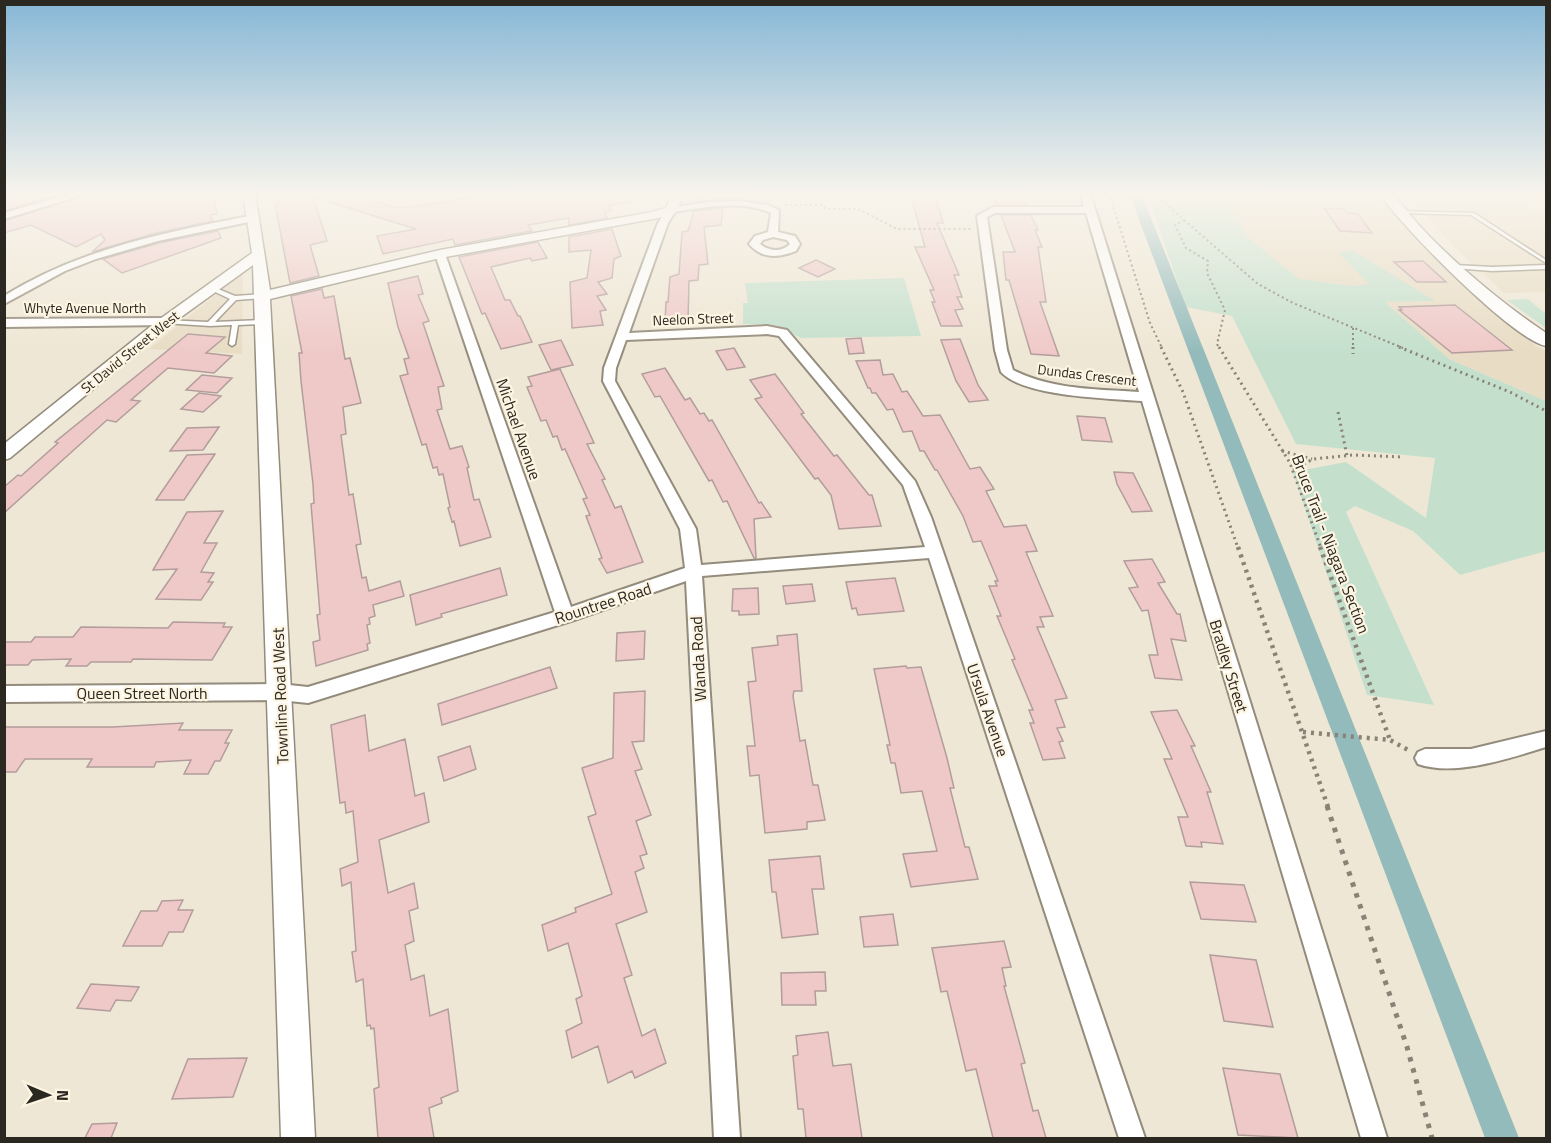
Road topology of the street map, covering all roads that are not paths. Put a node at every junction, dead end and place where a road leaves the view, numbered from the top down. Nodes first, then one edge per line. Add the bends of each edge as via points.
1 (124, 246) edge
2 (258, 246) edge
3 (482, 246) edge
4 (654, 246) edge
5 (986, 246) edge
6 (1101, 246) edge
7 (1435, 246) edge
8 (1522, 246) edge
9 (259, 254) junction
10 (440, 254) junction
11 (1546, 262) edge
12 (1455, 267) junction
13 (1546, 267) edge
14 (211, 288) junction
15 (263, 296) junction
16 (234, 298) junction
17 (4, 301) edge
18 (165, 322) junction
19 (264, 322) junction
20 (4, 323) edge
21 (235, 323) junction
22 (210, 324) junction
23 (767, 330) joint
24 (621, 337) junction
25 (1546, 341) edge
26 (232, 344) dead end
27 (1146, 397) junction
28 (6, 451) edge
29 (934, 552) junction
30 (695, 571) junction
31 (565, 616) junction
32 (280, 692) junction
33 (4, 694) edge
34 (1546, 739) edge
35 (1425, 758) dead end
36 (297, 1138) edge
37 (727, 1138) edge
38 (1132, 1138) edge
39 (1374, 1138) edge

1 - 17 street via 43,279
2 - 9 street, Townline Road West
3 - 10 street
4 - 24 street, Wanda Road
5 - 27 street, Dundas Crescent via 1006,372 1040,386
6 - 27 street, Bradley Street
7 - 12 main road
8 - 11 lane
9 - 14 street, St David Street West
9 - 15 street, Townline Road West
10 - 15 street
10 - 31 street, Michael Avenue
12 - 13 lane
12 - 25 main road
14 - 16 lane
14 - 18 street, St David Street West
15 - 16 lane
15 - 19 street, Townline Road West
16 - 22 lane
18 - 20 street, Whyte Avenue North
18 - 22 lane
18 - 28 street, St David Street West
19 - 21 lane
19 - 32 street, Townline Road West
21 - 22 lane
21 - 26 lane
23 - 24 street, Neelon Street
23 - 29 street, Ursula Avenue via 783,333 910,484
24 - 30 street, Wanda Road via 609,381 688,529
27 - 39 street, Bradley Street
29 - 30 street, Rountree Road
29 - 38 street, Ursula Avenue
30 - 31 street, Rountree Road
30 - 37 street, Wanda Road via 693,589
31 - 32 street, Rountree Road via 308,695
32 - 33 street, Queen Street North
32 - 36 street, Townline Road West
34 - 35 street via 1468,759

